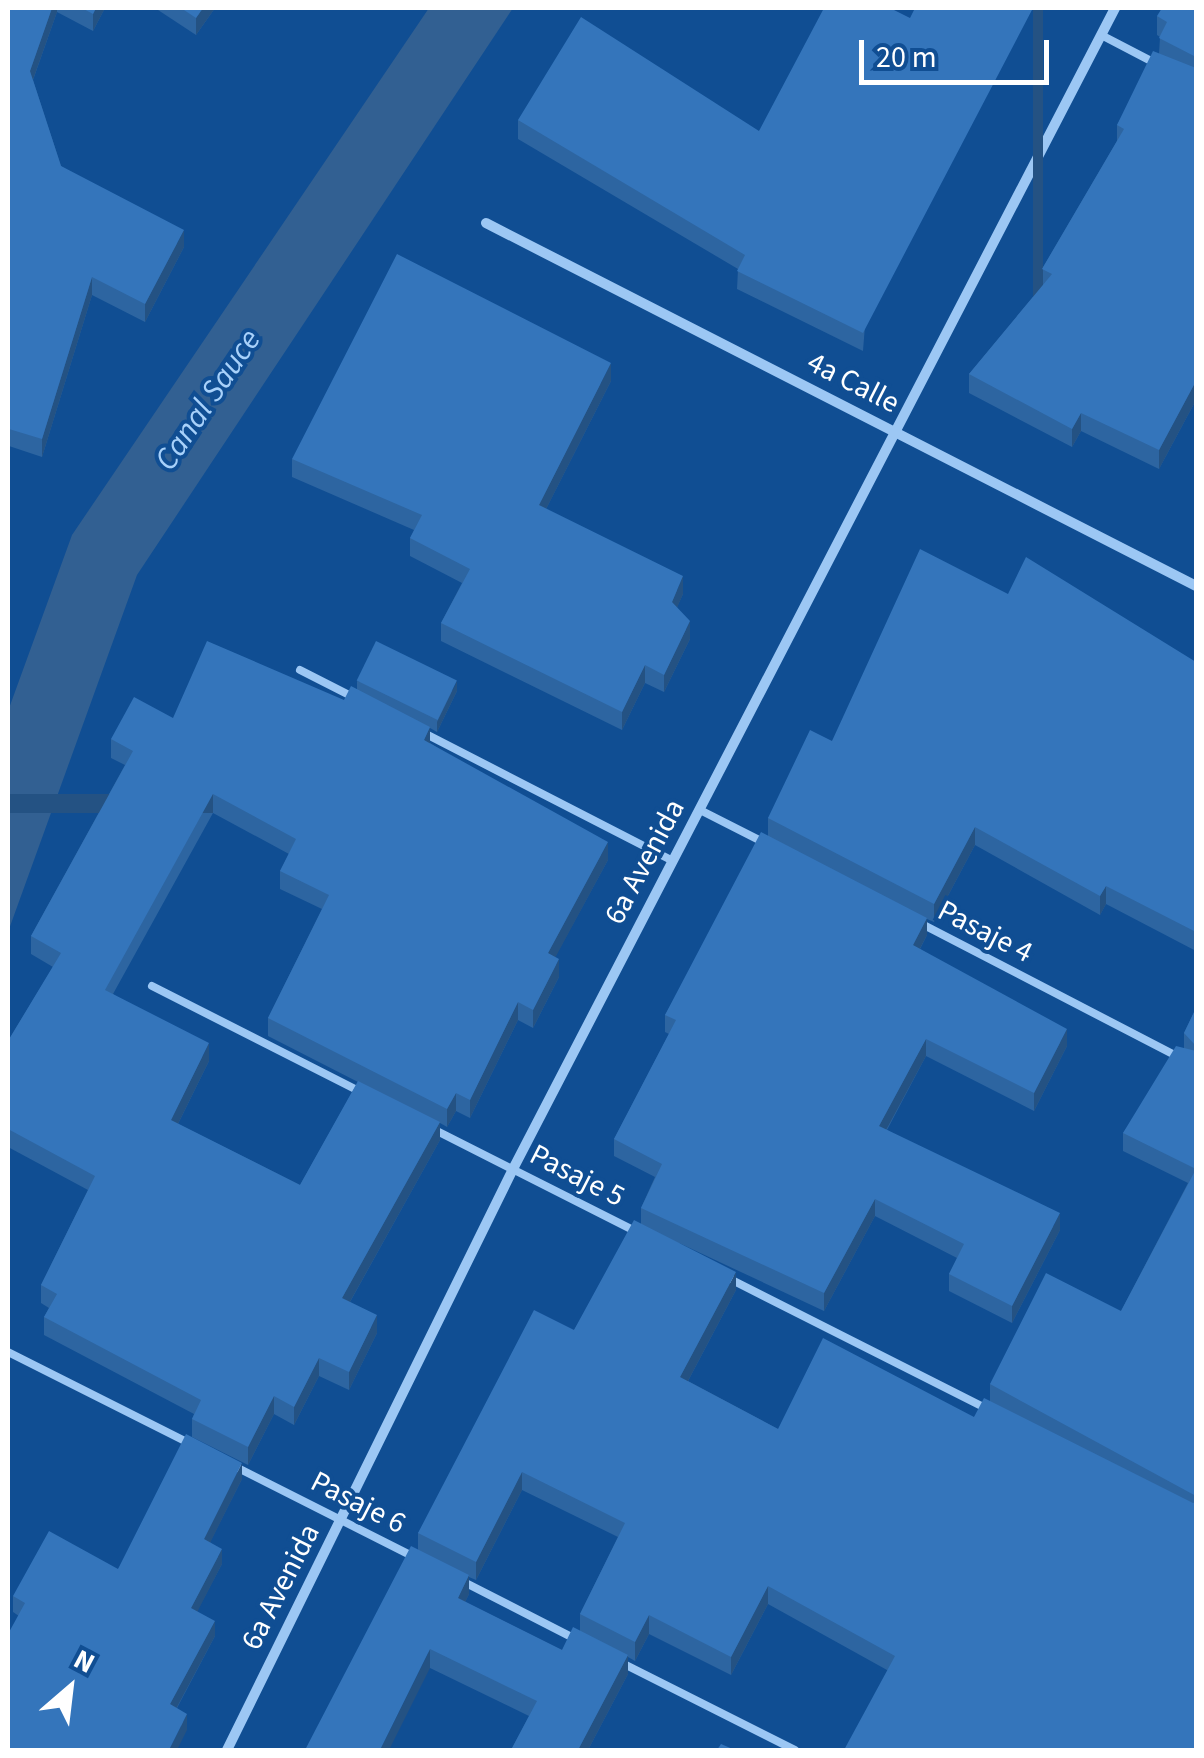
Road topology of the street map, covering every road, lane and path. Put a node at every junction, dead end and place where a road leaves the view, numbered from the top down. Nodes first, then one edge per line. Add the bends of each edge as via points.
1 (1115, 8) edge
2 (1106, 37) junction
3 (1166, 69) edge
4 (486, 223) dead end
5 (891, 430) junction
6 (1196, 586) edge
7 (300, 670) dead end
8 (371, 706) edge
9 (407, 724) edge
10 (700, 810) junction
11 (771, 847) edge
12 (673, 861) junction
13 (895, 911) edge
14 (152, 986) dead end
15 (1196, 1066) edge
16 (375, 1099) edge
17 (427, 1126) edge
18 (513, 1169) junction
19 (653, 1240) edge
20 (706, 1267) edge
21 (8, 1352) edge
22 (1004, 1418) edge
23 (201, 1450) edge
24 (219, 1458) edge
25 (342, 1520) junction
26 (429, 1565) edge
27 (446, 1574) edge
28 (586, 1644) edge
29 (603, 1653) edge
30 (228, 1750) edge
31 (795, 1750) edge

1 - 2 street, 6a Avenida
2 - 3 lane
2 - 5 street, 6a Avenida
4 - 5 street, 4a Calle
5 - 6 street, 4a Calle
5 - 10 street, 6a Avenida
7 - 8 lane
9 - 12 lane
10 - 11 lane
10 - 12 street, 6a Avenida
12 - 18 street, 6a Avenida
13 - 15 lane, Pasaje 4
14 - 16 lane
17 - 18 lane, Pasaje 5
18 - 19 lane, Pasaje 5
18 - 25 street, 6a Avenida
20 - 22 lane
21 - 23 lane
24 - 25 lane, Pasaje 6
25 - 26 lane, Pasaje 6
25 - 30 street, 6a Avenida
27 - 28 lane
29 - 31 lane

